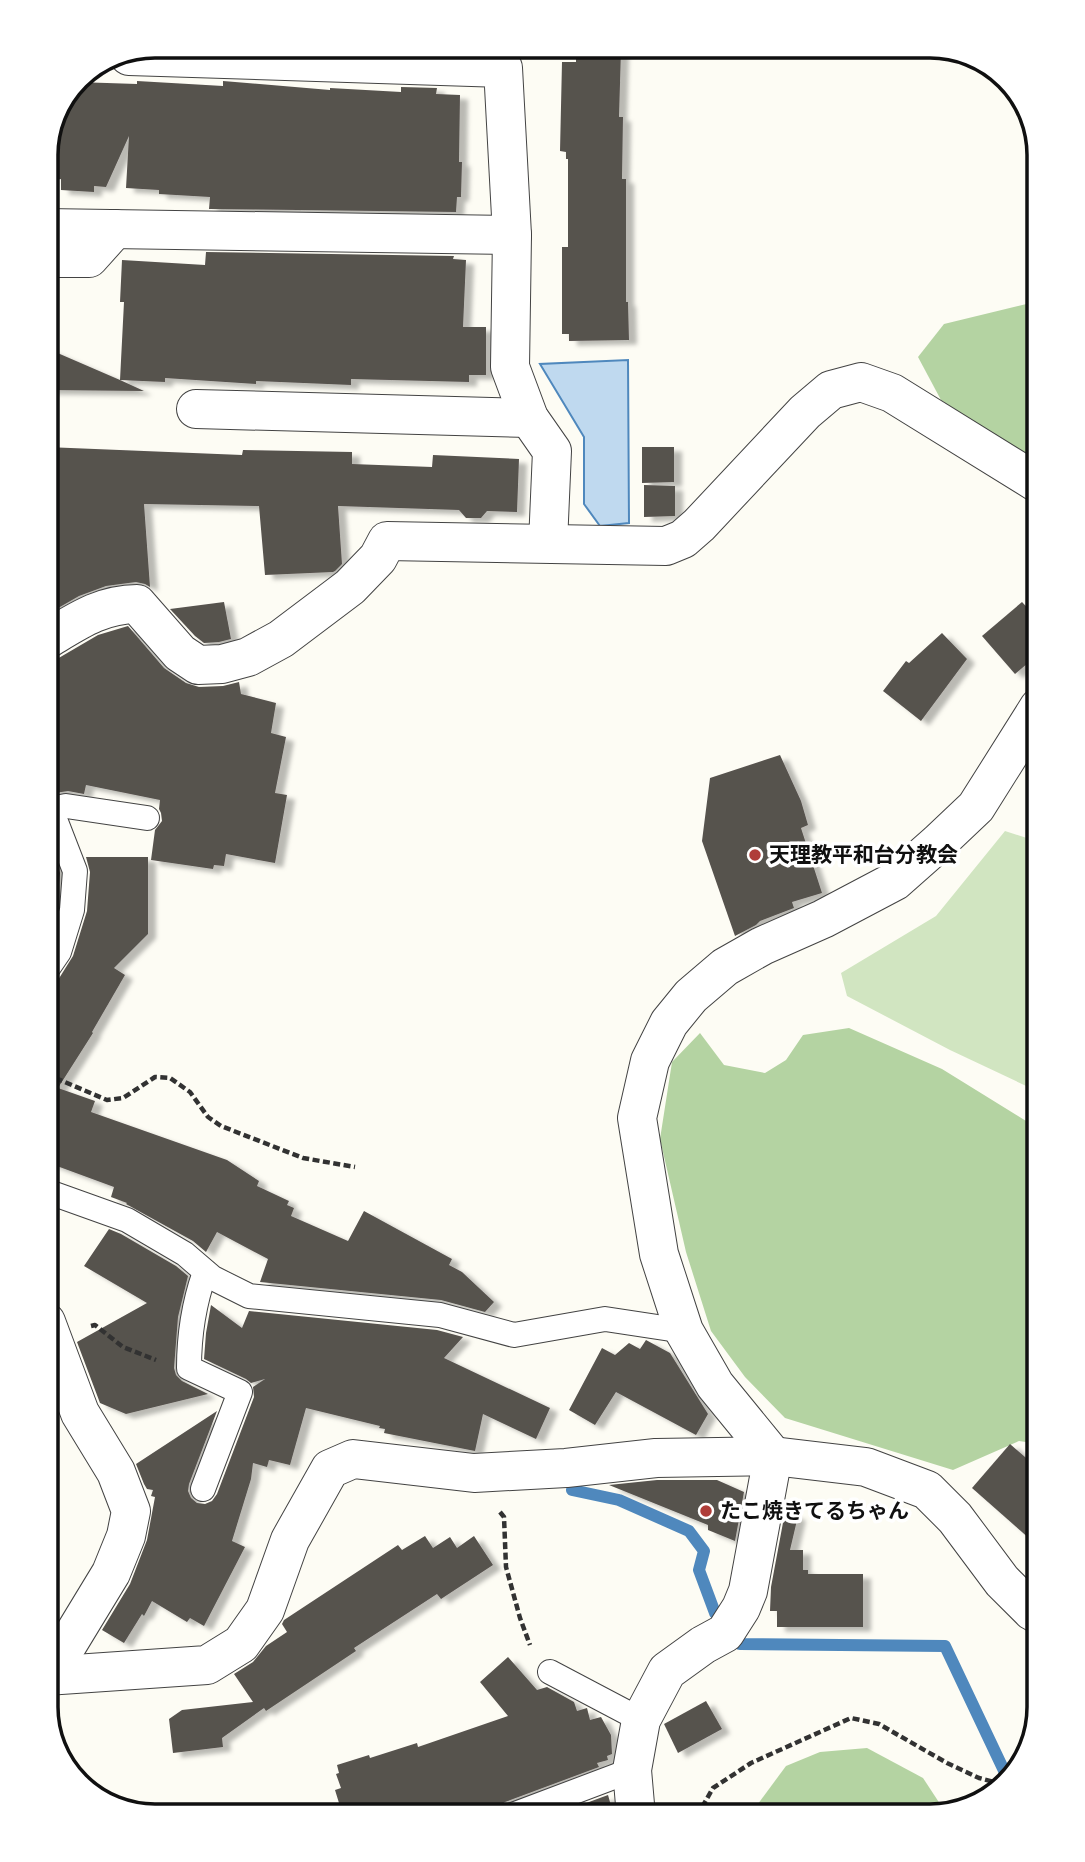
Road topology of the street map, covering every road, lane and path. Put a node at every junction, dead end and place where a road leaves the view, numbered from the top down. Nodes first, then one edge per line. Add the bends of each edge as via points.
1 (191, 58) edge
2 (58, 228) edge
3 (115, 229) junction
4 (512, 235) junction
5 (58, 258) edge
6 (195, 409) dead end
7 (529, 418) junction
8 (1027, 476) edge
9 (548, 543) junction
10 (58, 633) edge
11 (1025, 758) edge
12 (58, 806) edge
13 (147, 818) dead end
14 (58, 831) edge
15 (58, 953) edge
16 (58, 1079) edge
17 (355, 1167) dead end
18 (58, 1195) edge
19 (205, 1272) junction
20 (88, 1328) dead end
21 (684, 1331) junction
22 (58, 1354) edge
23 (189, 1368) junction
24 (773, 1456) junction
25 (474, 1473) junction
26 (203, 1489) dead end
27 (1027, 1606) edge
28 (58, 1657) edge
29 (550, 1672) joint
30 (58, 1674) edge
31 (640, 1720) junction
32 (632, 1770) junction
33 (992, 1781) edge
34 (542, 1804) edge
35 (635, 1804) edge
36 (704, 1804) edge

1 - 4 street via 503,68
2 - 3 street
3 - 4 street
3 - 5 street via 89,258
4 - 7 street via 510,367
6 - 7 street
7 - 9 street via 551,451
8 - 9 street via 892,393 861,382 831,390 805,412 683,539 666,546
9 - 10 street via 387,541 378,558 350,587 281,639 248,657 222,664 198,665 180,653 136,604 93,612
11 - 21 street via 895,881 725,967 691,996 669,1023 650,1061 637,1118 659,1254
12 - 13 lane
14 - 15 lane via 75,871 72,909
16 - 17 path via 107,1100 123,1098 155,1077 170,1078 190,1092 208,1117 221,1126 303,1158
18 - 19 lane via 127,1220 185,1254
19 - 21 lane via 249,1296 440,1315 514,1335 605,1319
19 - 23 lane via 196,1297
20 - 23 path via 95,1325 123,1347 182,1370
21 - 24 street via 715,1385
22 - 28 street via 80,1413 116,1472 131,1511 111,1573
23 - 26 lane via 240,1392
24 - 25 street via 656,1458
24 - 27 street via 866,1467 927,1490
24 - 31 street via 741,1608 725,1633 667,1671
25 - 29 path via 504,1517 506,1567 520,1618 534,1656
25 - 30 street via 353,1459 330,1469 290,1540 265,1611 242,1644 207,1665
29 - 31 lane
31 - 32 street
32 - 34 lane
32 - 35 street
33 - 36 path via 947,1763 879,1724 851,1718 751,1763 713,1788

